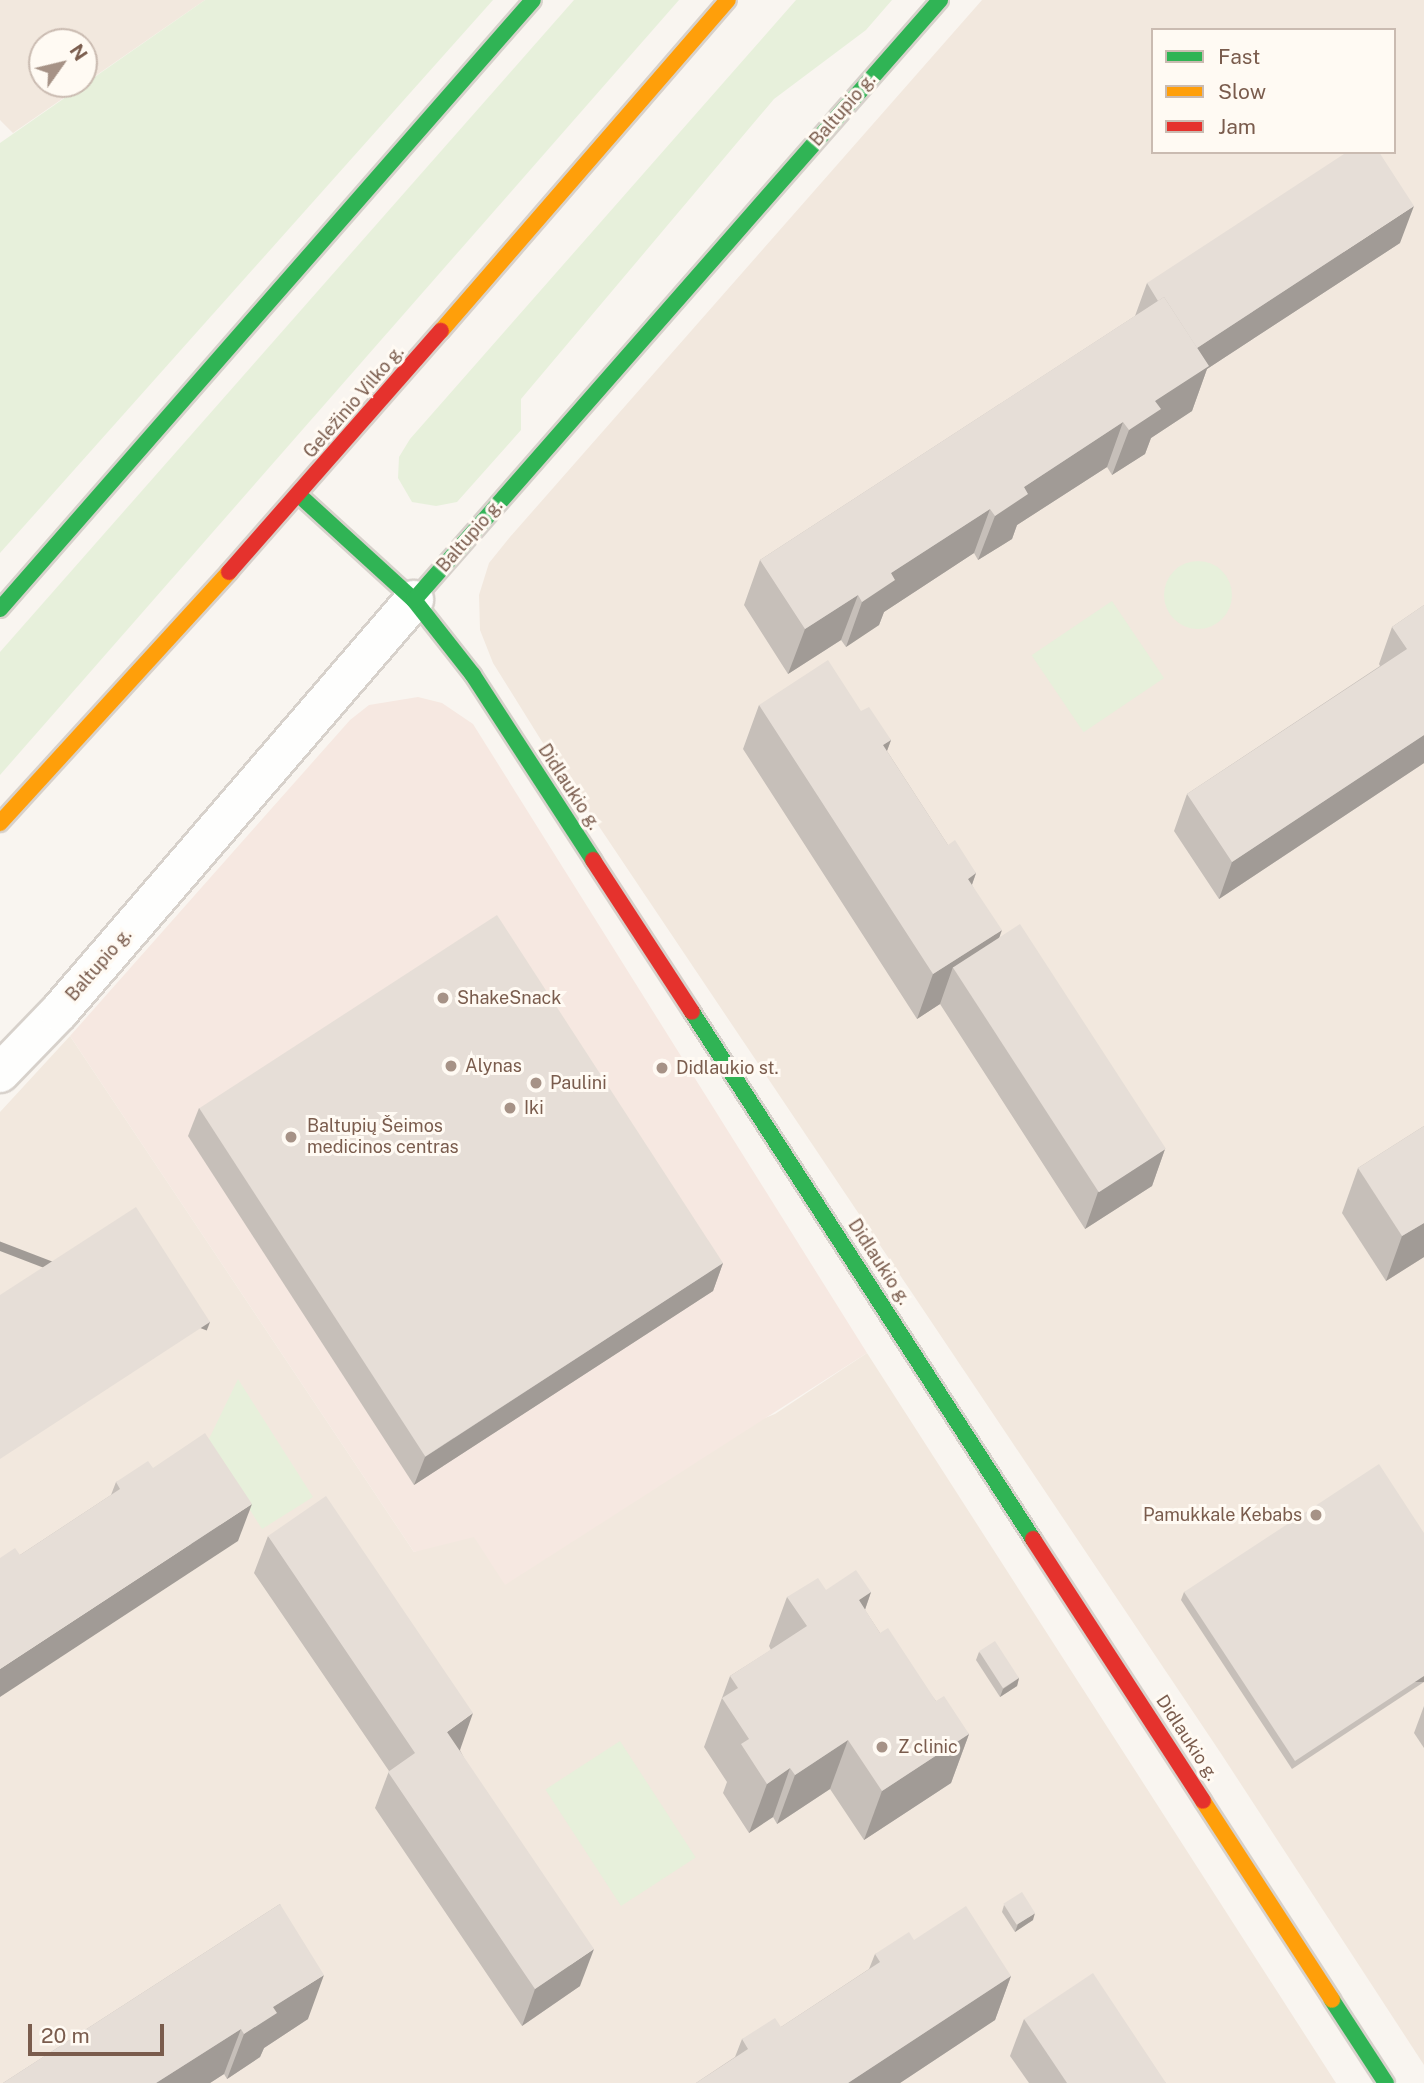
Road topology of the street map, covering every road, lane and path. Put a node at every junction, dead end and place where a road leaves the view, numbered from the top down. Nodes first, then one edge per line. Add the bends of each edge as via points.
1 (533, 0) edge
2 (728, 0) edge
3 (940, 0) edge
4 (299, 495) junction
5 (414, 600) junction
6 (0, 609) edge
7 (0, 822) edge
8 (0, 1073) edge
9 (1386, 2083) edge

1 - 6 main road
2 - 4 main road, Geležinio Vilko g.
3 - 5 main road, Baltupio g.
4 - 5 main road, Didlaukio g.
4 - 7 main road, Geležinio Vilko g.
5 - 8 street, Baltupio g. via 77,991
5 - 9 main road, Didlaukio g. via 481,687

